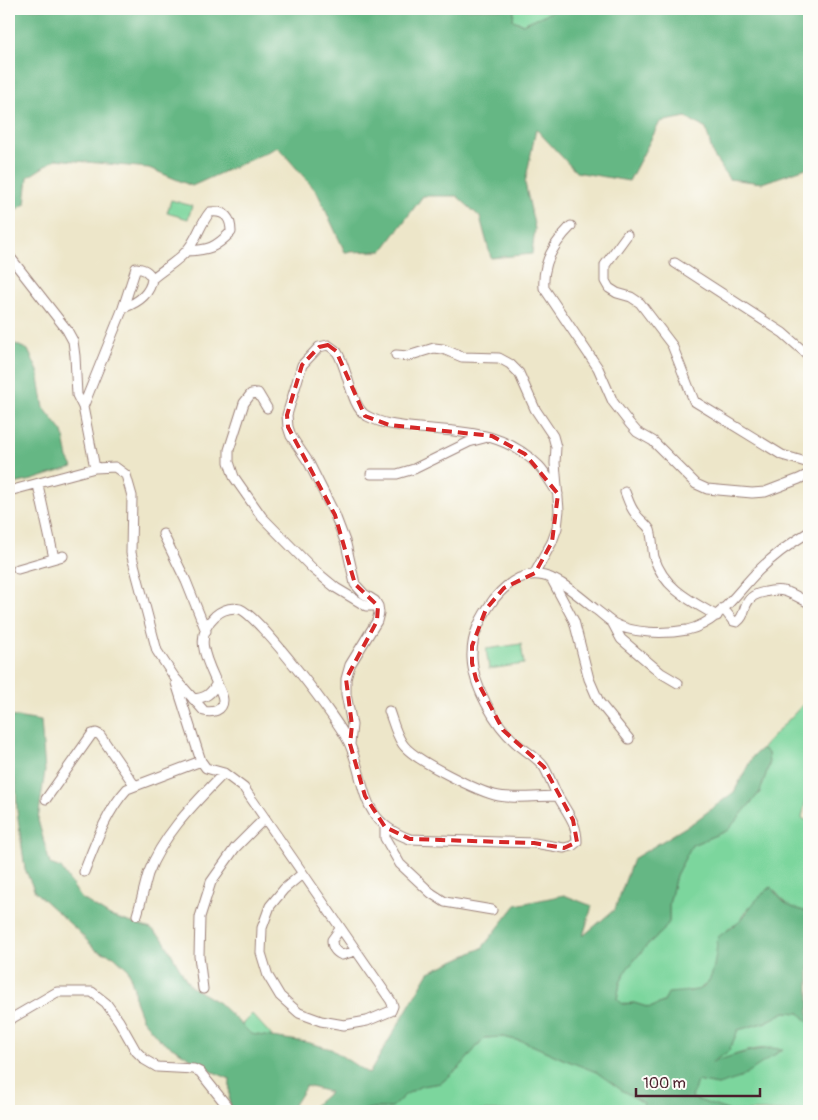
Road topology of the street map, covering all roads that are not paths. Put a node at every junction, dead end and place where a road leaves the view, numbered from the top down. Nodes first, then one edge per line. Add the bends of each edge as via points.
1 (571, 226) dead end
2 (627, 235) dead end
3 (187, 251) junction
4 (10, 257) dead end
5 (675, 263) dead end
6 (152, 279) junction
7 (123, 308) junction
8 (396, 355) dead end
9 (809, 356) edge
10 (83, 407) junction
11 (267, 408) dead end
12 (492, 436) junction
13 (809, 463) edge
14 (95, 468) junction
15 (371, 474) dead end
16 (809, 474) edge
17 (38, 484) junction
18 (9, 492) edge
19 (625, 492) dead end
20 (558, 494) junction
21 (809, 532) edge
22 (163, 534) dead end
23 (18, 569) dead end
24 (535, 573) junction
25 (551, 578) junction
26 (809, 603) edge
27 (378, 606) junction
28 (720, 612) junction
29 (612, 622) junction
30 (206, 631) junction
31 (175, 678) junction
32 (216, 683) junction
33 (678, 683) dead end
34 (193, 699) junction
35 (389, 711) dead end
36 (629, 739) dead end
37 (350, 744) junction
38 (201, 761) junction
39 (224, 773) junction
40 (135, 786) junction
41 (557, 796) junction
42 (46, 799) dead end
43 (265, 818) junction
44 (385, 827) junction
45 (84, 872) dead end
46 (302, 874) junction
47 (492, 910) dead end
48 (137, 915) dead end
49 (340, 929) junction
50 (355, 951) junction
51 (203, 989) dead end
52 (9, 1020) edge
53 (231, 1111) edge

1 - 16 street via 550,254 543,277 544,288 598,368 613,402 633,428 653,441 696,484 707,489 752,494
2 - 13 street via 605,265 605,281 609,288 640,303 672,345 694,401 782,455
3 - 3 street via 207,250 221,241 231,232 231,223 226,216 217,211 210,212
3 - 6 street
4 - 10 street via 73,341 77,396
5 - 9 street via 784,333
6 - 7 street via 152,286 144,296
6 - 7 street via 151,274 136,268
7 - 10 street
8 - 20 street via 408,356 434,348 462,357 499,358 510,364 519,373 535,409 553,436
10 - 14 street
11 - 27 street via 258,393 250,394 244,403 229,450 234,477 262,517 312,569 366,606
12 - 15 street via 469,442 414,469 396,474
12 - 20 street via 525,454 540,467
12 - 27 street via 389,425 365,416 358,407 336,351 328,345 319,347 302,365 287,415 291,436 310,463 335,515 355,584
14 - 17 street
14 - 31 street via 115,467 126,475 130,484 131,553 157,651
17 - 18 street
17 - 23 street via 59,557
19 - 28 street via 635,514 647,525 654,556 669,584 681,596
20 - 24 street via 557,528
21 - 28 street via 759,570
22 - 30 street
24 - 25 street
24 - 41 street via 504,588 486,609 476,628 472,663 492,714 503,730 544,767
25 - 29 street via 565,584
25 - 36 street via 574,620 589,679 599,702
26 - 28 street via 776,589 754,594 737,622
27 - 37 street via 377,621 350,665 346,679 352,725
28 - 29 street via 702,625 670,632 626,628
29 - 33 street via 621,639 661,674
30 - 32 street via 205,659
30 - 37 street via 212,619 228,609 240,610 251,617 294,665
31 - 34 street
31 - 38 street
32 - 34 street via 212,692 203,698
32 - 34 street via 223,699 222,706 216,711 204,710
35 - 41 street via 402,744 424,762 500,796
37 - 44 street via 365,796
38 - 39 street via 206,768
38 - 40 street
39 - 43 street via 244,788
39 - 48 street via 188,810 168,838 149,874
40 - 42 street via 96,733 92,734
40 - 45 street via 121,796 99,835
41 - 44 street via 577,831 577,842 564,848 534,843 410,839
43 - 46 street
43 - 51 street via 235,848 211,882 200,917 198,956
44 - 47 street via 385,838 400,864 431,893 445,902
46 - 49 street
46 - 50 street via 270,906 262,928 261,953 268,976 280,996 299,1013 320,1021 344,1024 367,1021 391,1011 391,1001
49 - 50 street
49 - 50 street via 332,940 332,947 342,955
52 - 53 street via 57,992 92,992 106,1003 145,1060 157,1067 194,1068

